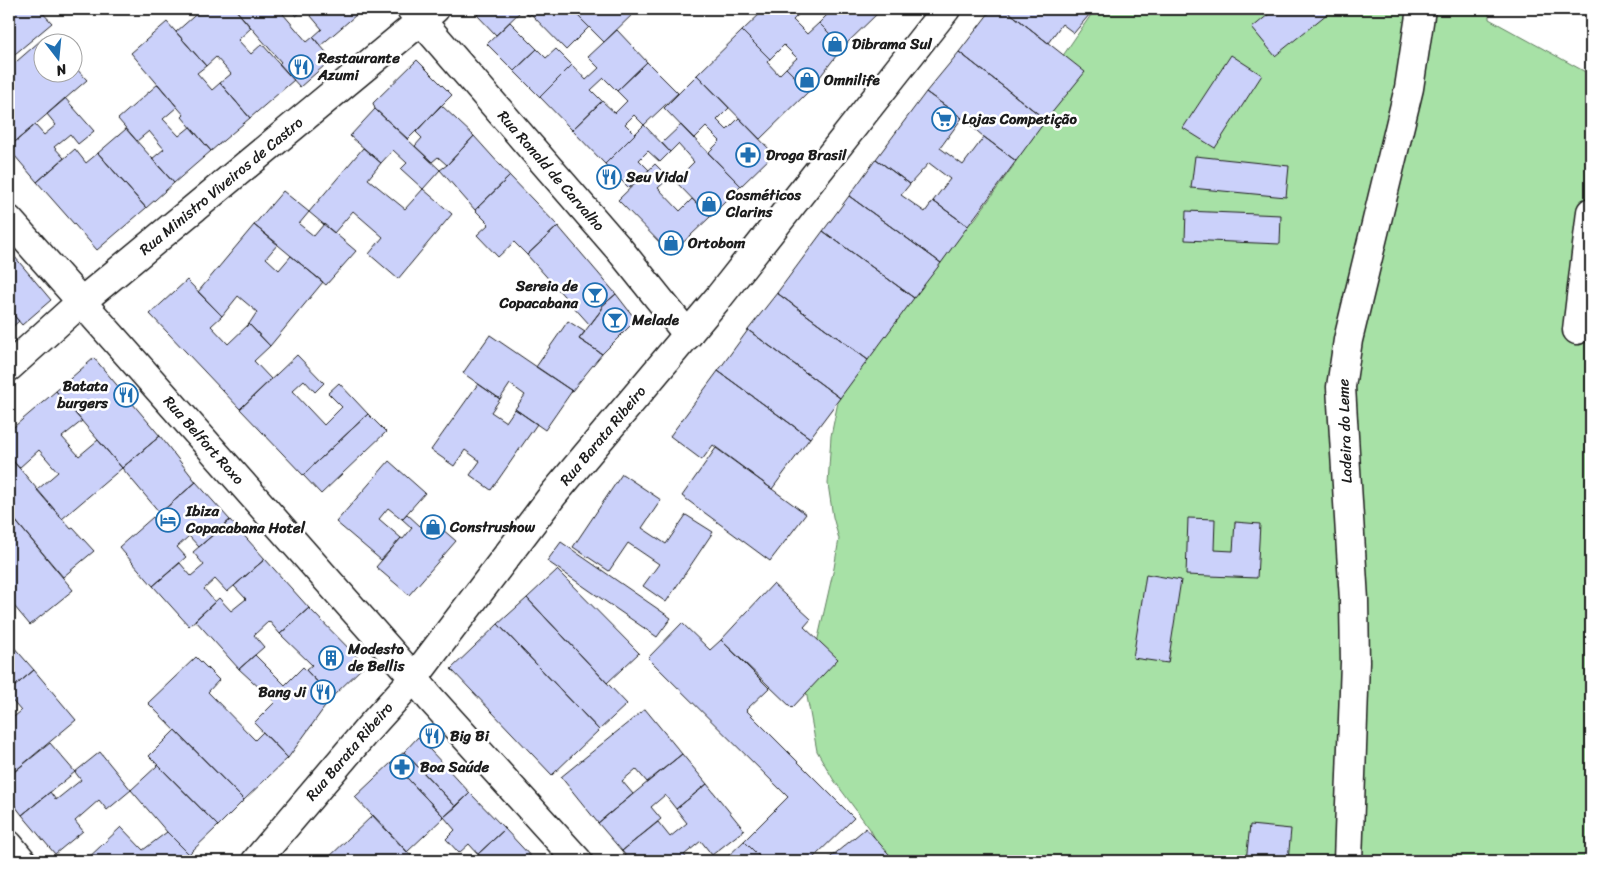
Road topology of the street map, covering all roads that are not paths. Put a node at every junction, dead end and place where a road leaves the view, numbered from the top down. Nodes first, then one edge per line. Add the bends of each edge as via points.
1 (946, 9) edge
2 (1420, 9) edge
3 (423, 13) edge
4 (1591, 212) edge
5 (9, 220) edge
6 (81, 302) junction
7 (1577, 330) dead end
8 (688, 335) junction
9 (9, 367) edge
10 (414, 678) junction
11 (9, 845) edge
12 (22, 861) edge
13 (256, 861) edge
14 (578, 861) edge
15 (1348, 861) edge

1 - 8 street, Rua Barata Ribeiro
2 - 15 street, Ladeira do Leme via 1409,88 1348,340 1341,387 1355,662
3 - 6 street, Rua Ministro Viveiros de Castro
3 - 8 street, Rua Ronald de Carvalho
4 - 7 street
5 - 6 street, Rua Belfort Roxo
6 - 9 street, Rua Ministro Viveiros de Castro
6 - 10 street, Rua Belfort Roxo
8 - 10 street, Rua Barata Ribeiro via 553,495
10 - 13 street, Rua Barata Ribeiro
10 - 14 street, Rua Belfort Roxo
11 - 12 street

